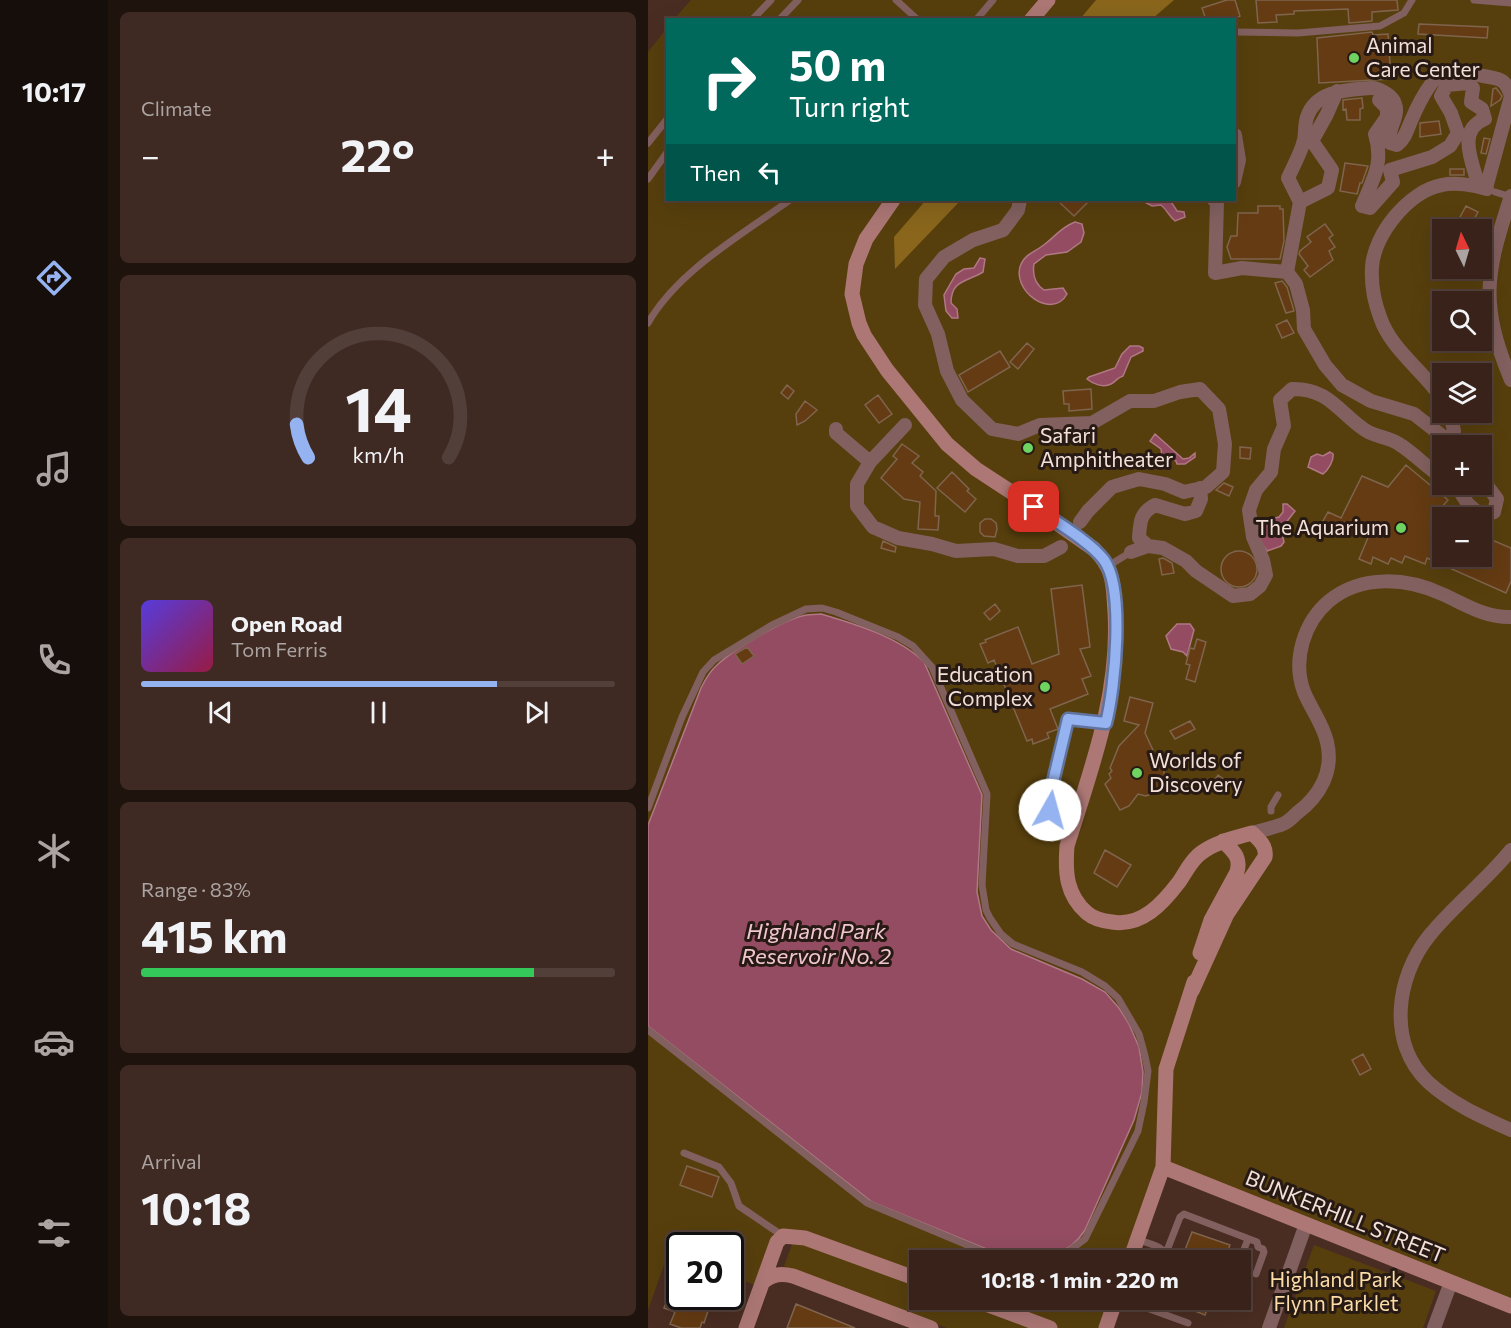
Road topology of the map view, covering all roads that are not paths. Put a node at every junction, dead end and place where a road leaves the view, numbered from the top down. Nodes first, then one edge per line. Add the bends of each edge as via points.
1 (771, 0) edge
2 (798, 0) edge
3 (896, 0) edge
4 (993, 0) edge
5 (1048, 0) edge
6 (1412, 0) edge
7 (1474, 0) edge
8 (1511, 3) edge
9 (754, 18) edge
10 (781, 18) edge
11 (916, 18) edge
12 (978, 18) edge
13 (1033, 18) edge
14 (1236, 32) edge
15 (1382, 97) junction
16 (666, 120) edge
17 (1485, 120) junction
18 (1504, 125) junction
19 (1236, 141) edge
20 (1308, 142) junction
21 (648, 143) edge
22 (666, 154) edge
23 (1236, 173) edge
24 (648, 179) edge
25 (1487, 189) junction
26 (1511, 196) edge
27 (789, 201) edge
28 (892, 201) edge
29 (1020, 201) edge
30 (1218, 201) edge
31 (1300, 202) junction
32 (1287, 272) junction
33 (648, 323) edge
34 (1511, 380) edge
35 (1432, 383) edge
36 (905, 425) dead end
37 (836, 429) dead end
38 (1442, 435) edge
39 (870, 462) junction
40 (1432, 471) edge
41 (1200, 488) junction
42 (1492, 493) edge
43 (1462, 495) edge
44 (1080, 522) dead end
45 (1148, 546) junction
46 (1061, 547) dead end
47 (1131, 552) joint
48 (1108, 566) junction
49 (1511, 617) edge
50 (1106, 723) junction
51 (1278, 795) dead end
52 (648, 808) edge
53 (1271, 812) dead end
54 (1252, 832) junction
55 (1047, 833) dead end
56 (1223, 841) junction
57 (1511, 850) edge
58 (1192, 991) junction
59 (648, 1030) edge
60 (1511, 1130) edge
61 (684, 1153) dead end
62 (1163, 1167) junction
63 (1306, 1224) junction
64 (780, 1239) junction
65 (1248, 1239) junction
66 (1137, 1240) junction
67 (979, 1250) edge
68 (1070, 1250) edge
69 (1134, 1250) edge
70 (1163, 1250) edge
71 (1170, 1250) edge
72 (1244, 1250) edge
73 (1256, 1274) dead end
74 (909, 1276) edge
75 (763, 1282) junction
76 (1451, 1282) junction
77 (1511, 1306) edge
78 (1002, 1310) edge
79 (1112, 1310) edge
80 (1152, 1310) edge
81 (1188, 1323) dead end
82 (746, 1328) edge
83 (930, 1328) edge
84 (1050, 1328) edge
85 (1106, 1328) edge
86 (1269, 1328) edge
87 (1434, 1328) edge

1 - 9 lane
2 - 10 lane
3 - 11 lane
4 - 12 lane
5 - 13 main road
6 - 14 lane via 1404,13 1380,26 1298,33
7 - 8 lane
15 - 17 street via 1387,117 1375,134 1380,151 1378,166 1362,206 1370,208 1393,182 1390,170 1432,157 1450,146 1458,133 1442,96 1447,85 1468,83 1473,88 1471,102 1482,109
15 - 18 street via 1393,99 1396,105 1388,135 1390,143 1397,145 1436,77 1447,71 1501,80 1508,86 1511,96
15 - 20 street via 1376,87 1327,94 1307,116
16 - 21 lane
17 - 18 street
17 - 25 street via 1478,122 1468,137 1469,154
18 - 25 street
19 - 23 street
20 - 31 street via 1288,178
20 - 31 street via 1332,170 1328,188
22 - 24 lane
25 - 26 lane
25 - 35 street via 1443,184 1422,191 1400,210 1382,236 1372,266 1373,296 1380,319 1392,341
26 - 34 street via 1492,258 1489,298 1494,335
27 - 33 lane via 691,272 671,290
28 - 48 main road, bridge via 866,239 856,264 852,294 864,335 947,444 976,469 1094,549
29 - 41 street via 1018,210 1002,230 973,240 944,257 926,279 926,305 947,371 962,400 992,429 1018,434 1040,425 1092,423 1130,401 1154,401 1200,389 1219,409 1225,444 1223,472
30 - 32 street via 1215,273 1242,268
31 - 32 street
32 - 38 street via 1296,284 1304,329 1342,385 1371,401 1414,414
36 - 39 street
37 - 39 street
39 - 46 street via 857,484 857,506 873,527 898,538 956,551 994,549 1018,556 1044,556
40 - 45 street via 1399,443 1366,431 1339,406 1307,388 1292,389 1281,400 1284,426 1274,449 1271,472 1256,490 1249,510 1266,575 1260,586 1250,594 1233,596 1186,561 1163,548
41 - 44 street via 1184,492 1139,479 1112,487
41 - 45 street via 1196,511 1185,514 1155,505 1144,511 1139,538
42 - 43 street via 1497,500 1494,512 1482,516
45 - 47 street
47 - 48 lane
48 - 50 main road via 1113,582 1116,646
49 - 54 street via 1484,614 1422,587 1386,581 1359,585 1329,601 1309,626 1299,663 1303,689 1327,743 1327,773 1316,797 1301,811 1284,824
50 - 55 lane via 1068,719 1052,786
50 - 56 main road via 1067,846 1067,879 1070,892 1081,907 1102,921 1138,920 1164,900 1192,861
51 - 53 lane
52 - 68 lane via 703,672 714,660 772,625 806,609 822,608 898,637 923,655 932,667 987,794 982,885 990,918 1013,944 1082,972 1105,986 1118,998 1145,1056 1148,1071 1138,1131 1085,1239
54 - 56 main road
54 - 58 main road via 1265,847 1265,857 1227,914
56 - 58 main road via 1237,855 1239,865 1211,920
57 - 60 street via 1427,939 1404,984 1400,1017 1408,1051 1426,1080 1481,1117
58 - 62 main road via 1166,1070
59 - 67 lane via 867,1203
61 - 64 lane via 719,1167 731,1183 739,1206
62 - 63 main road, BUNKERHILL STREET
62 - 66 main road
63 - 76 main road, BUNKERHILL STREET
63 - 86 street
64 - 74 main road via 805,1238
64 - 75 main road
65 - 71 lane via 1184,1214
65 - 72 lane
65 - 73 lane via 1264,1250
66 - 69 main road
66 - 70 lane
75 - 82 main road
75 - 83 main road via 772,1275 793,1276
76 - 77 main road, BUNKERHILL STREET
76 - 87 street
78 - 84 main road
79 - 85 main road
80 - 81 lane

